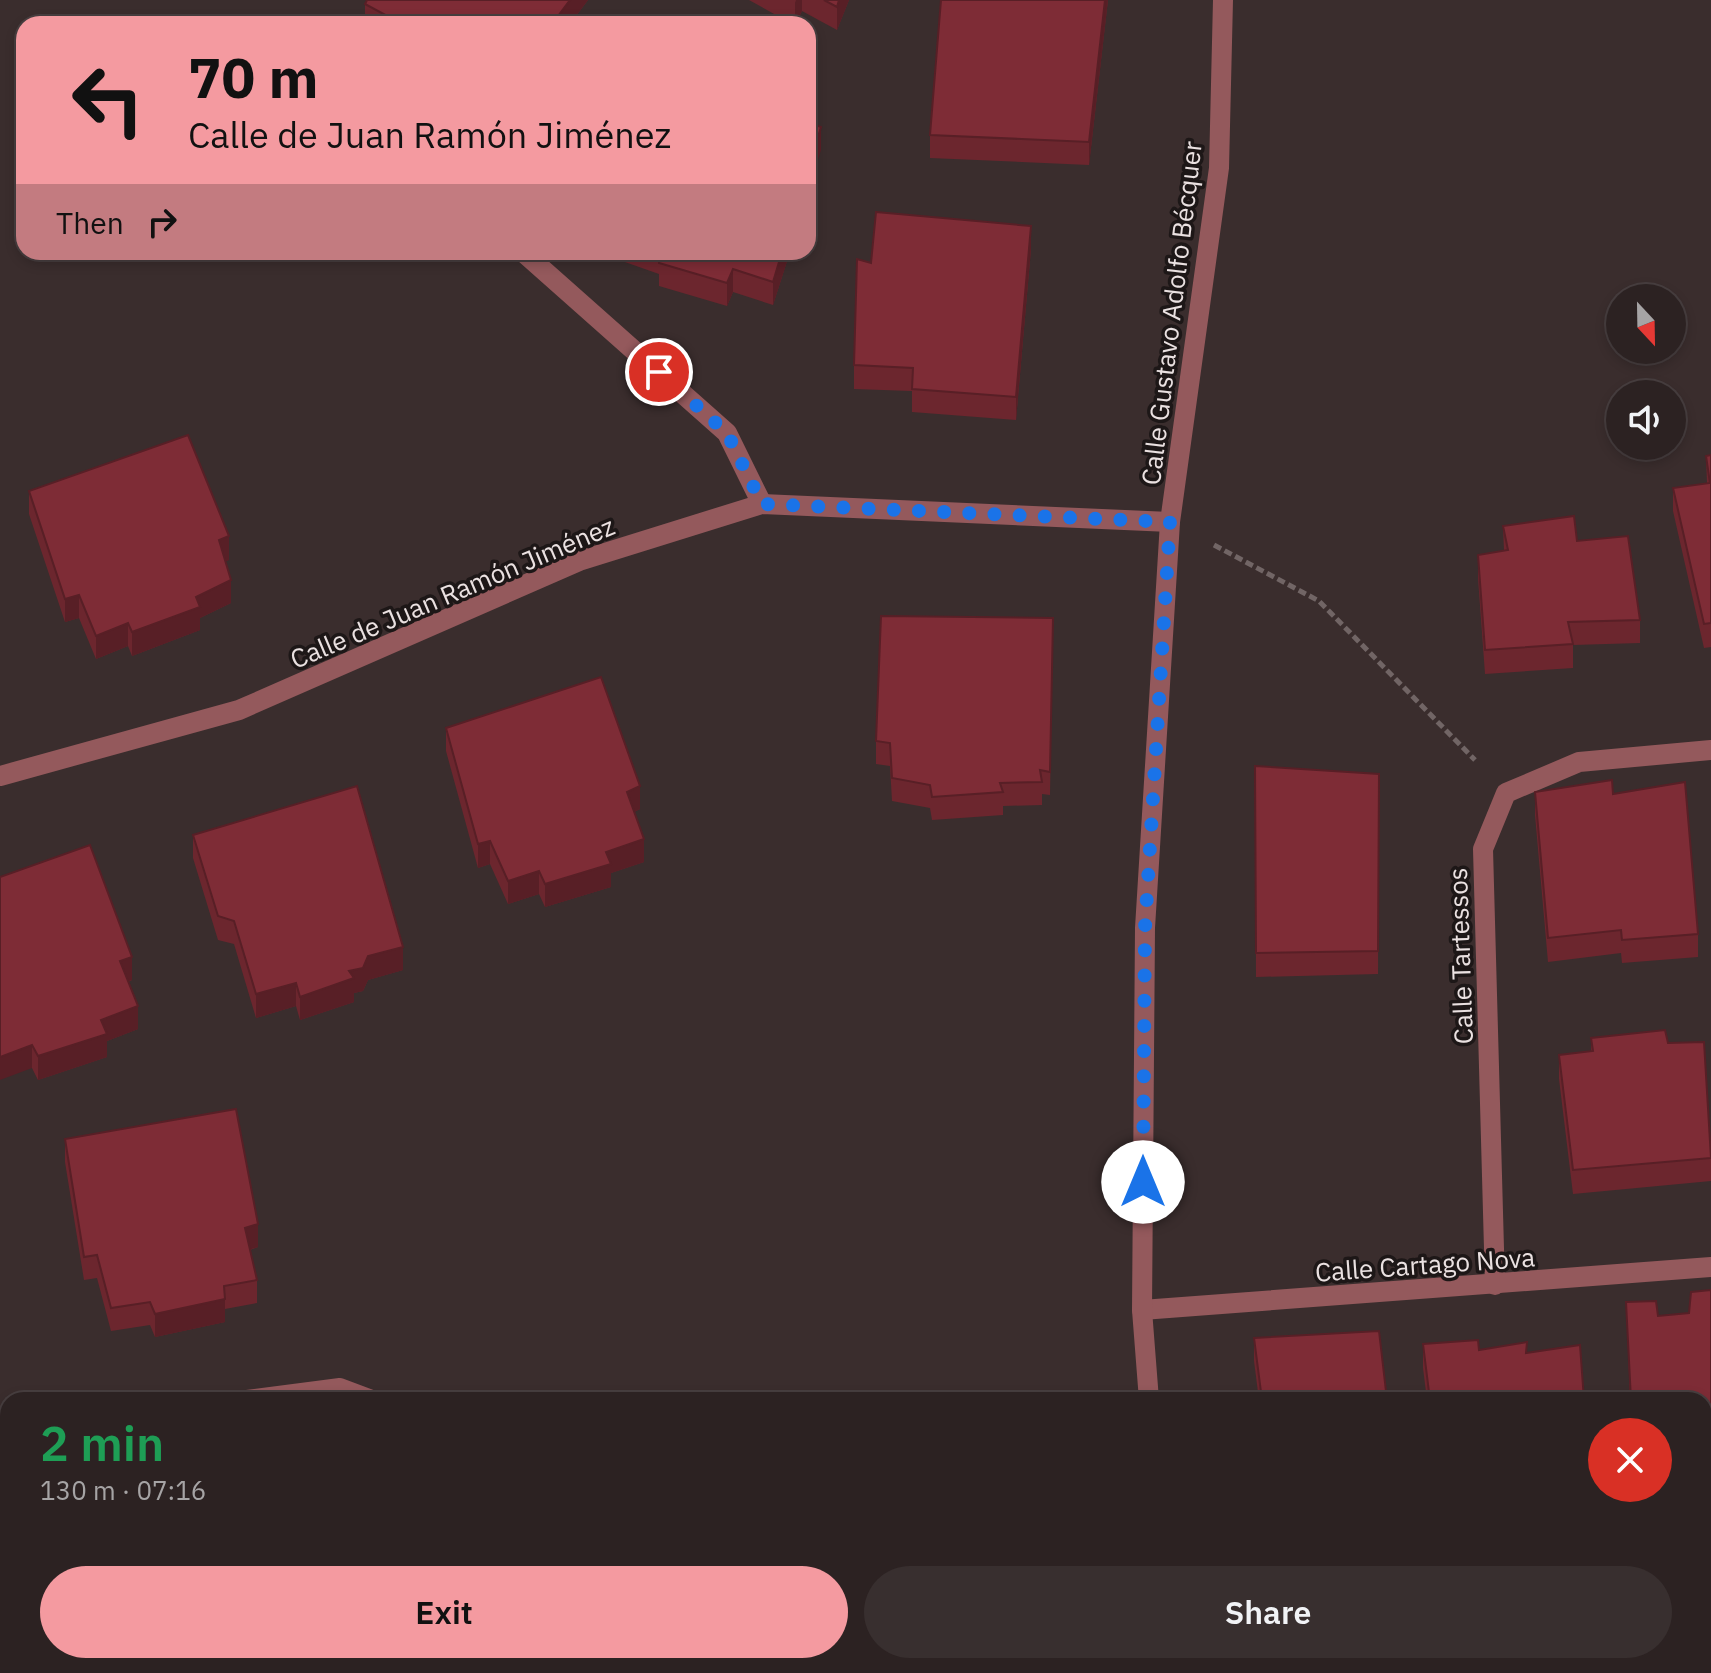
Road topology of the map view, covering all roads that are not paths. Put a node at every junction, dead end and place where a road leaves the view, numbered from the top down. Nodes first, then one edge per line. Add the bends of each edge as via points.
1 (1223, 0) edge
2 (532, 260) edge
3 (762, 504) junction
4 (1170, 522) junction
5 (1711, 750) edge
6 (0, 776) edge
7 (1711, 1267) edge
8 (1495, 1285) junction
9 (1142, 1310) junction
10 (309, 1392) edge
11 (351, 1392) edge
12 (1148, 1392) edge

1 - 4 street, Calle Gustavo Adolfo Bécquer via 1219,168
2 - 3 street via 727,433
3 - 4 street, Calle de Juan Ramón Jiménez
3 - 6 street, Calle de Juan Ramón Jiménez via 579,561 239,710
4 - 9 street, Calle Gustavo Adolfo Bécquer via 1145,928
5 - 8 street, Calle Tartessos via 1579,762 1506,793 1483,849
7 - 8 street, Calle Cartago Nova
8 - 9 street, Calle Cartago Nova
9 - 12 street, Calle Gustavo Adolfo Bécquer
10 - 11 street

